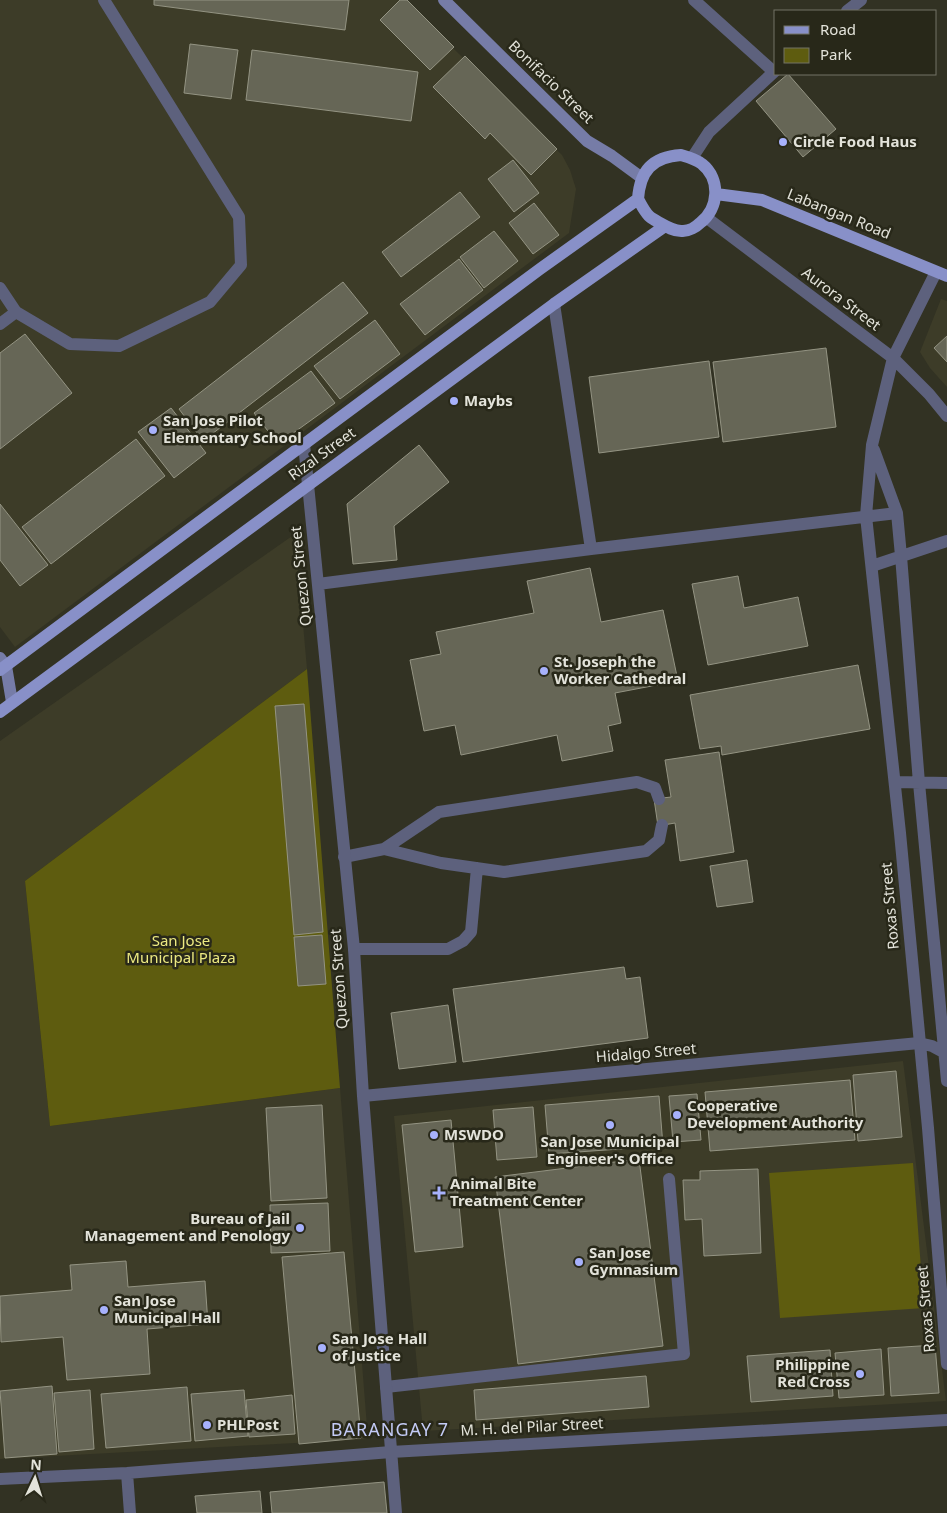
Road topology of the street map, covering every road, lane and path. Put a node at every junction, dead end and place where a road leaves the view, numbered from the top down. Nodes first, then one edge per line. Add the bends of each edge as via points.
1 (104, 0) edge
2 (444, 0) edge
3 (694, 0) edge
4 (861, 0) edge
5 (848, 10) edge
6 (774, 70) edge
7 (774, 72) edge
8 (692, 158) junction
9 (642, 178) junction
10 (716, 194) junction
11 (638, 199) junction
12 (707, 218) junction
13 (665, 226) junction
14 (941, 274) edge
15 (0, 288) edge
16 (554, 304) junction
17 (16, 312) junction
18 (0, 324) edge
19 (893, 358) junction
20 (947, 416) edge
21 (304, 444) junction
22 (872, 446) junction
23 (308, 485) junction
24 (897, 513) junction
25 (866, 516) junction
26 (947, 541) edge
27 (591, 549) junction
28 (902, 556) junction
29 (872, 566) junction
30 (318, 584) junction
31 (2, 665) edge
32 (12, 702) junction
33 (0, 712) edge
34 (895, 782) junction
35 (919, 783) junction
36 (947, 783) edge
37 (660, 798) dead end
38 (662, 824) dead end
39 (384, 848) junction
40 (344, 857) junction
41 (477, 868) junction
42 (354, 949) junction
43 (925, 1045) junction
44 (945, 1053) edge
45 (947, 1081) edge
46 (363, 1096) junction
47 (669, 1179) dead end
48 (947, 1364) edge
49 (386, 1388) junction
50 (947, 1420) edge
51 (391, 1452) junction
52 (127, 1474) junction
53 (0, 1480) edge
54 (130, 1513) edge
55 (396, 1513) edge

1 - 17 street via 238,217 241,265 210,302 119,346 70,344
2 - 9 street, Bonifacio Street via 587,141
3 - 6 street
4 - 5 street
7 - 8 street via 709,132
8 - 9 main road via 675,155 658,160
8 - 10 main road via 710,172
9 - 11 main road
10 - 12 main road via 714,207
10 - 14 main road, Labangan Road via 762,200
11 - 13 main road via 649,216
11 - 21 main road, Rizal Street
12 - 13 main road via 696,227 683,231
12 - 19 street, Aurora Street
13 - 16 main road, Rizal Street
14 - 19 street, Roxas Street
15 - 17 street
16 - 23 main road, Rizal Street
16 - 27 street
17 - 18 street
19 - 20 street, Aurora Street
19 - 22 street, Roxas Street
21 - 23 street, Quezon Street
21 - 31 main road, Rizal Street
22 - 24 street
22 - 25 street, Roxas Street
23 - 30 street, Quezon Street
23 - 32 main road, Rizal Street
24 - 25 street
24 - 28 street
25 - 27 street
25 - 29 street, Roxas Street
26 - 28 street
27 - 30 street
28 - 29 street
28 - 35 street
29 - 34 street, Roxas Street
30 - 40 street, Quezon Street
31 - 32 street
32 - 33 main road, Rizal Street
34 - 35 street
34 - 43 street, Roxas Street
35 - 36 street
35 - 44 street
37 - 39 street via 655,788 637,782 439,812
38 - 41 street via 659,840 646,850 504,872
39 - 40 street
39 - 41 street via 441,863
40 - 42 street, Quezon Street
41 - 42 street via 471,932 463,941 448,949
42 - 46 street, Quezon Street
43 - 44 street
43 - 46 street, Hidalgo Street
43 - 48 street, Roxas Street
44 - 45 street
46 - 49 street, Quezon Street
47 - 49 street via 684,1354
49 - 51 street, Quezon Street
50 - 51 street, M. H. del Pilar Street
51 - 52 street, M. H. del Pilar Street
51 - 55 street, Quezon Street
52 - 53 street, M. H. del Pilar Street
52 - 54 street

